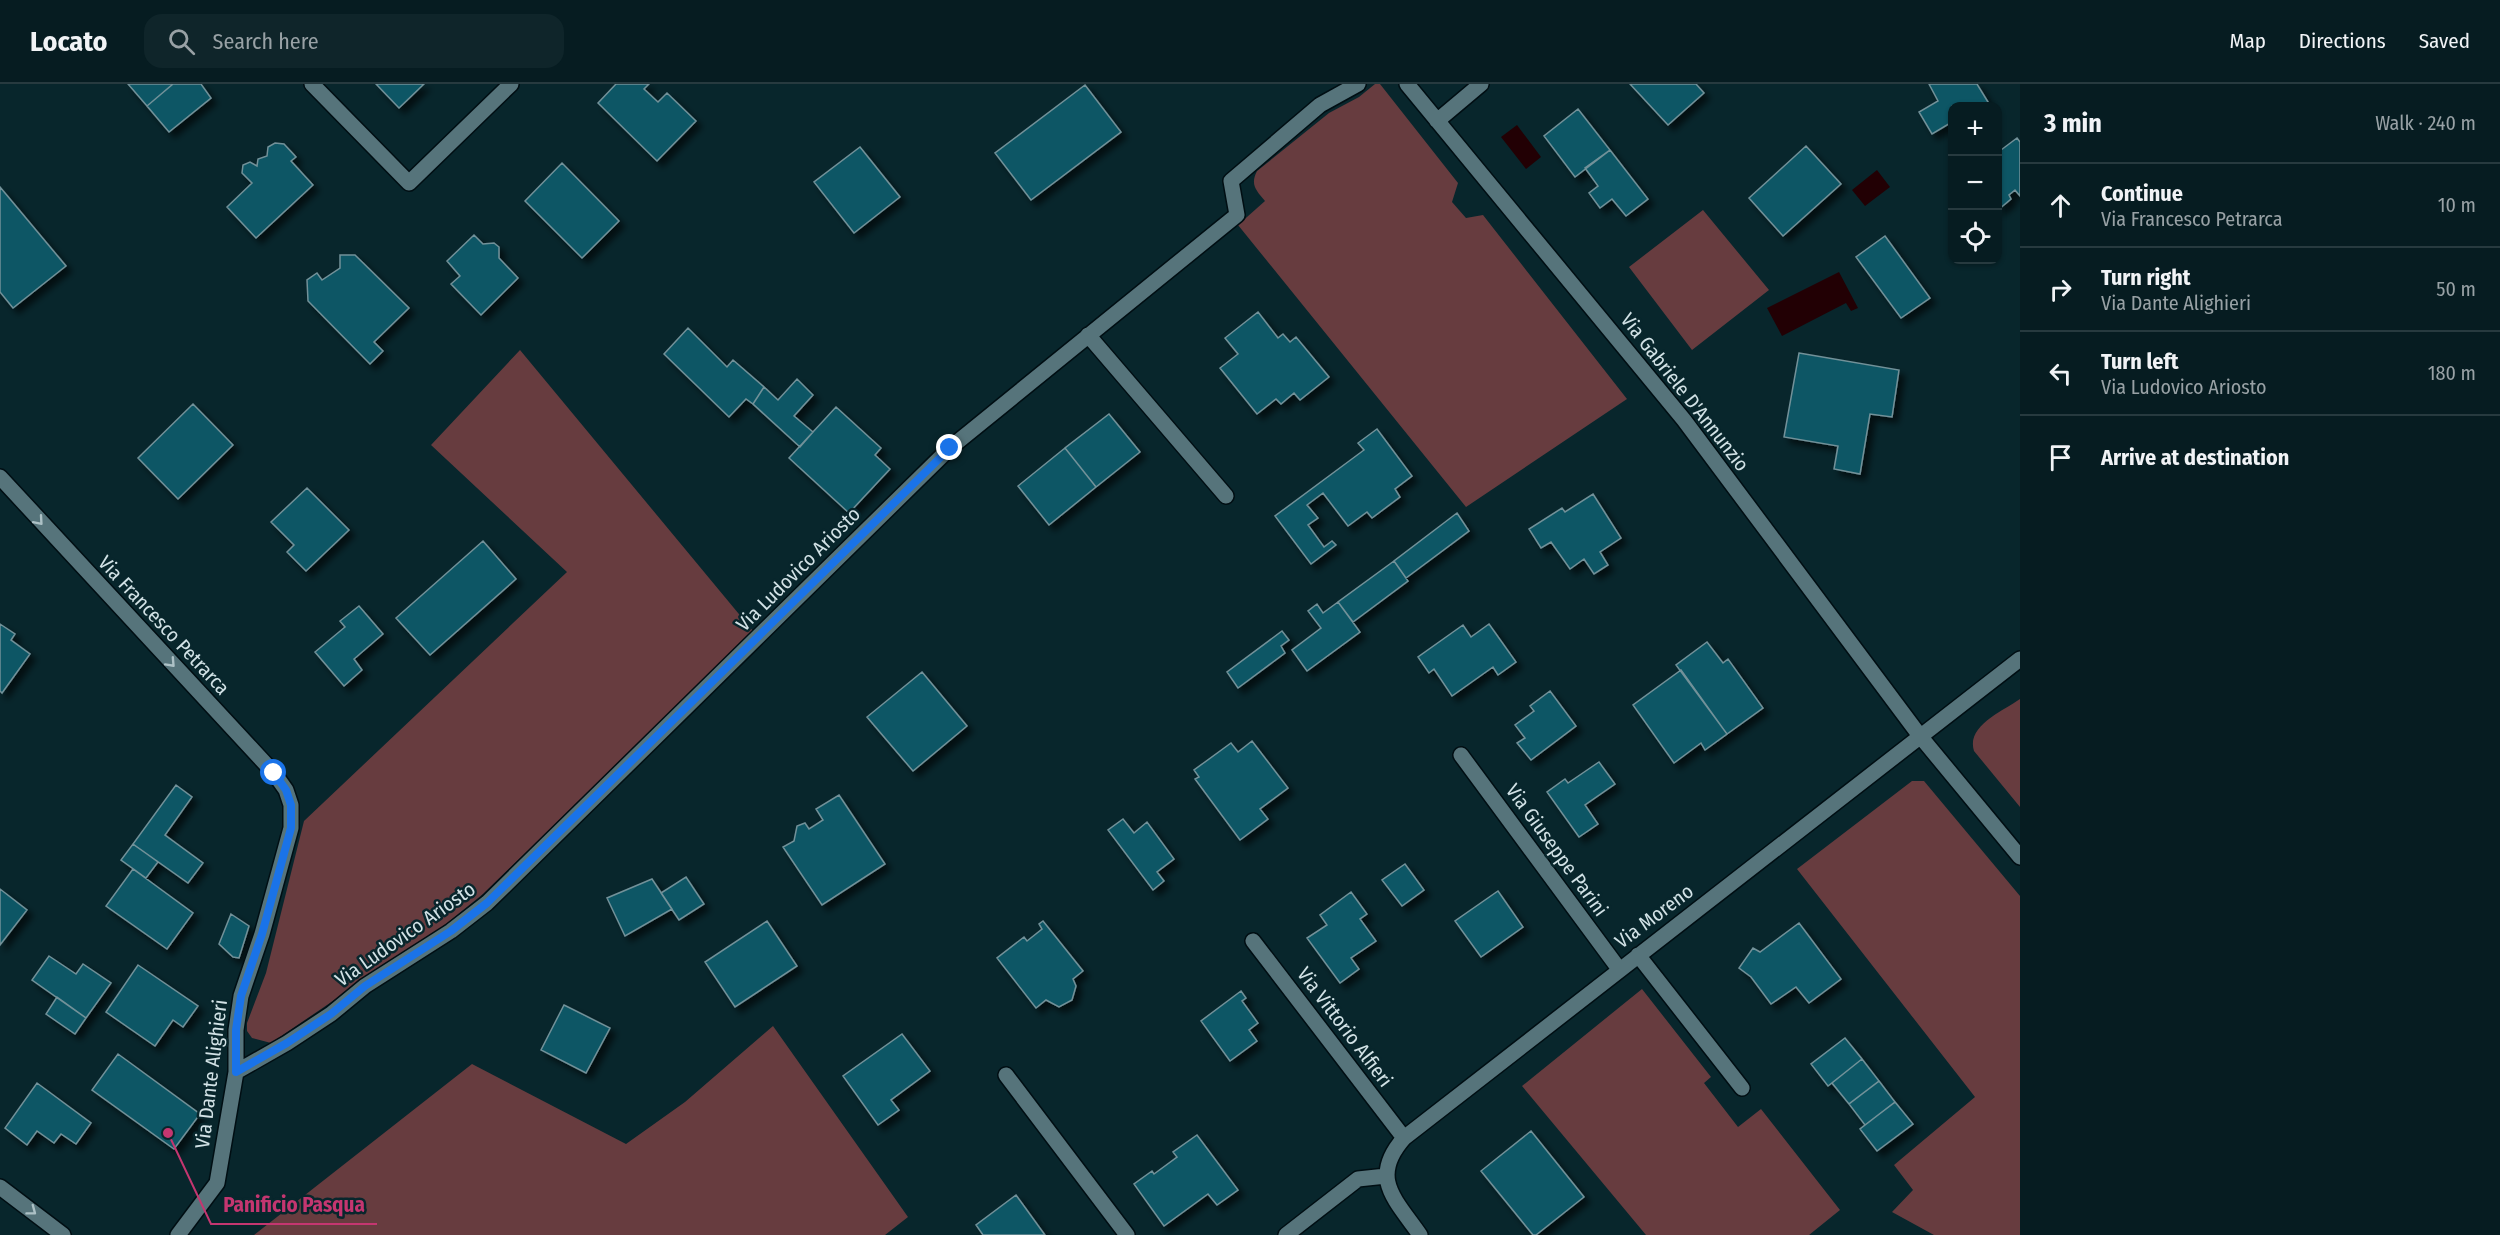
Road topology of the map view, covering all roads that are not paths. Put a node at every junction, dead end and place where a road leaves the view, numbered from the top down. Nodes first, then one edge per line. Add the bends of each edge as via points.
1 (312, 84) edge
2 (511, 84) edge
3 (1358, 84) edge
4 (1407, 84) edge
5 (1480, 84) edge
6 (1437, 122) junction
7 (1088, 335) junction
8 (0, 477) edge
9 (1226, 496) dead end
10 (2020, 659) edge
11 (1920, 736) junction
12 (1461, 755) dead end
13 (291, 805) joint
14 (2020, 857) edge
15 (1253, 941) dead end
16 (1638, 955) junction
17 (1619, 969) junction
18 (236, 1072) junction
19 (1006, 1076) dead end
20 (1742, 1088) dead end
21 (1404, 1138) junction
22 (1386, 1176) junction
23 (0, 1187) edge
24 (63, 1235) edge
25 (178, 1235) edge
26 (1127, 1235) edge
27 (1286, 1235) edge
28 (1420, 1235) edge

1 - 2 street via 409,183
3 - 7 street, Via Ludovico Ariosto via 1320,105 1231,180 1237,215
4 - 6 street, Via Gabriele D'Annunzio
5 - 6 street
6 - 11 street, Via Gabriele D'Annunzio via 1684,420
7 - 9 street
7 - 18 street, Via Ludovico Ariosto via 950,448 487,903 365,986 331,1014
8 -> 13 street, Via Francesco Petrarca via 274,773
10 - 11 street, Via Moreno
11 - 14 street, Via Gabriele D'Annunzio
11 - 16 street, Via Moreno
12 - 17 street, Via Giuseppe Parini
13 - 18 street, Via Dante Alighieri via 291,828 241,996
15 - 21 street, Via Vittorio Alfieri
16 - 17 street, Via Moreno
16 - 20 street
17 - 21 street, Via Moreno
18 - 25 street, Via Dante Alighieri via 217,1183
19 - 26 street
21 - 22 street, Via Moreno via 1390,1154
22 - 27 street via 1358,1179
22 - 28 street via 1392,1195
23 -> 24 street

